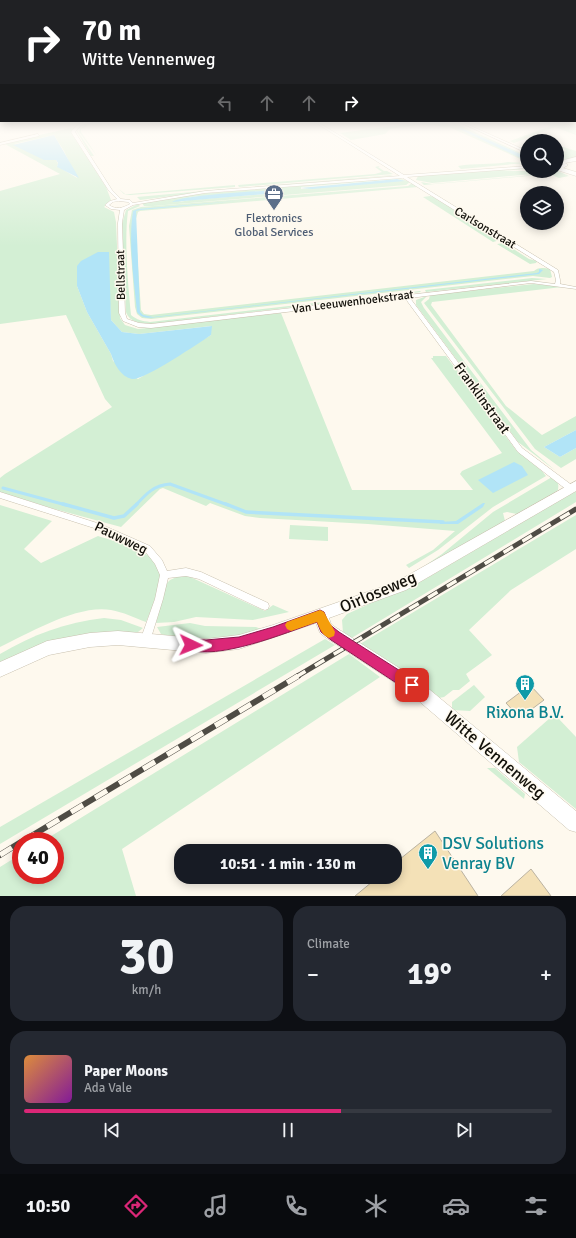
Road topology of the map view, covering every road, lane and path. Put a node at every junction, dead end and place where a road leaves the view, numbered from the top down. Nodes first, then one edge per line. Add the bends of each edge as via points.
1 (92, 162) edge
2 (379, 162) edge
3 (520, 167) edge
4 (564, 167) edge
5 (576, 174) edge
6 (402, 176) junction
7 (111, 191) junction
8 (120, 200) junction
9 (114, 201) junction
10 (131, 203) junction
11 (116, 209) junction
12 (122, 209) junction
13 (120, 222) junction
14 (557, 285) junction
15 (576, 288) edge
16 (406, 296) junction
17 (131, 323) joint
18 (573, 486) edge
19 (0, 495) edge
20 (164, 575) junction
21 (265, 606) dead end
22 (320, 615) junction
23 (145, 641) junction
24 (0, 670) edge
25 (576, 823) edge

1 - 7 street
2 - 6 street
3 - 6 street
4 - 5 street
6 - 10 street via 205,192
6 - 14 street, Carlsonstraat via 556,271
7 - 8 street
7 - 9 street
8 - 9 street
8 - 10 street
9 - 11 street, Bellstraat via 107,204 107,207
10 - 12 street via 129,207
11 - 12 street
11 - 13 street, Bellstraat
12 - 13 street, Bellstraat
13 - 17 street, Bellstraat via 122,313 125,320
14 - 15 street, Van Leeuwenhoekstraat
14 - 16 street, Van Leeuwenhoekstraat via 531,282
16 - 17 street, Van Leeuwenhoekstraat via 151,326
16 - 18 street, Franklinstraat via 520,450
18 - 22 street, Oirloseweg via 401,586
19 - 20 street, Pauwweg via 97,526 147,548 160,562
20 - 21 street via 186,572 201,576
20 - 23 street
22 - 23 street, Oirloseweg via 239,642 206,646
22 - 25 street, Witte Vennenweg via 325,628 412,685
23 - 24 street, Oirloseweg via 118,638 90,640 47,648

